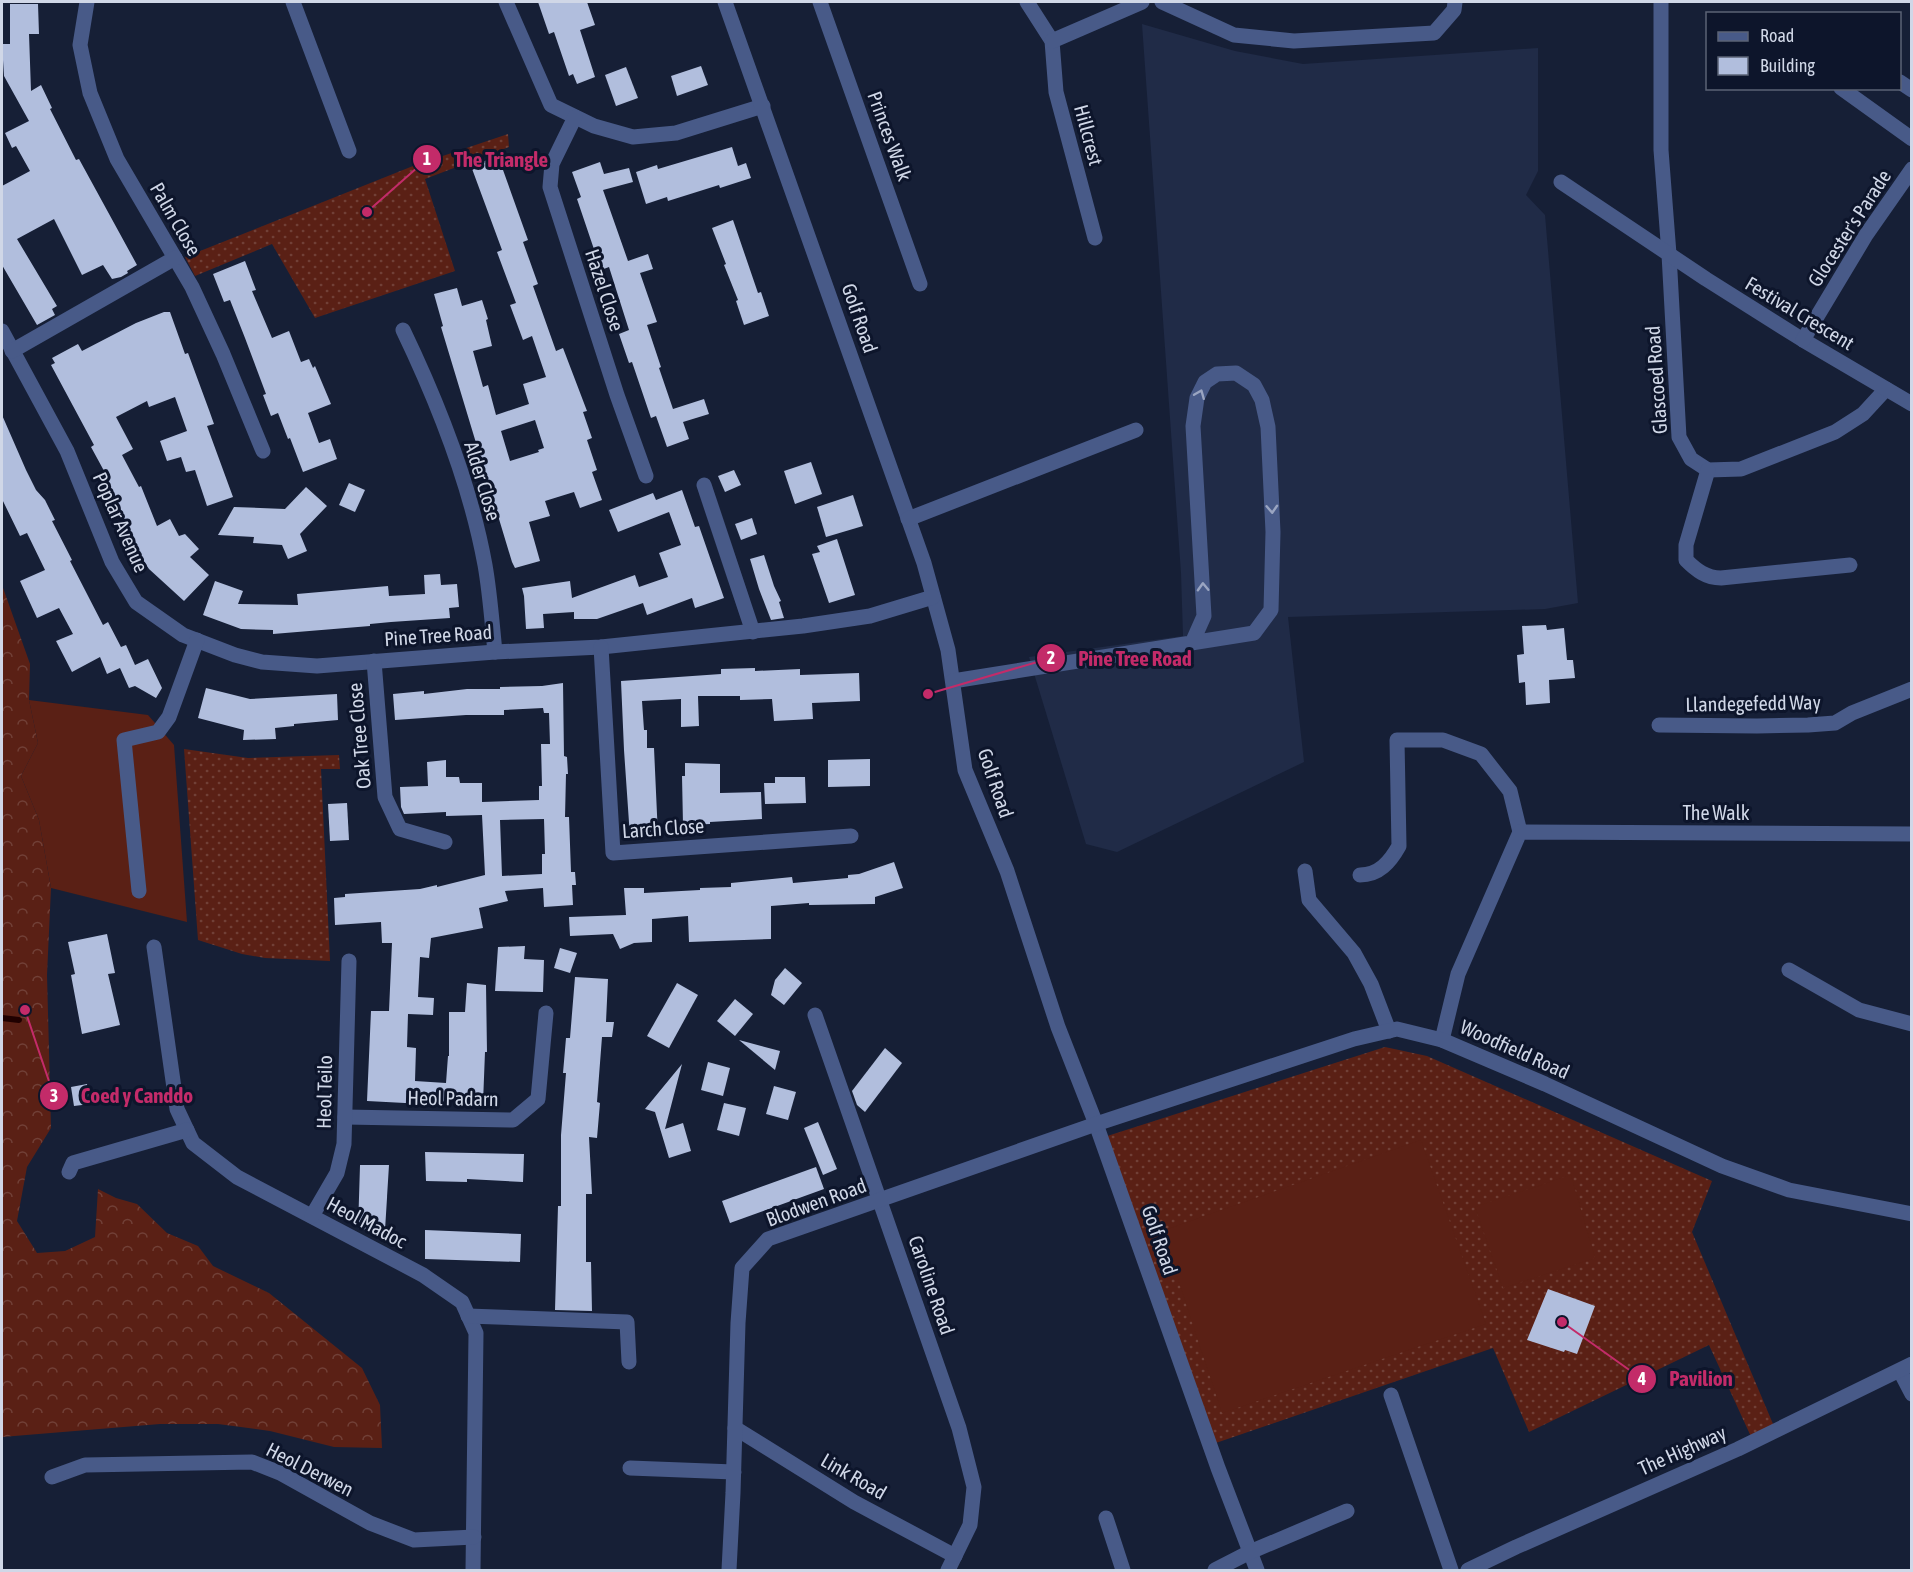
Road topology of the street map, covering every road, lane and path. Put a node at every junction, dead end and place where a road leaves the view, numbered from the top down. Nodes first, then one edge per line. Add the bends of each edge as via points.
1 (87, 2) edge
2 (293, 2) edge
3 (506, 2) edge
4 (725, 2) edge
5 (820, 2) edge
6 (1027, 2) edge
7 (1142, 2) edge
8 (1162, 2) edge
9 (1455, 2) edge
10 (1661, 2) edge
11 (1052, 41) junction
12 (1844, 90) edge
13 (763, 106) junction
14 (575, 117) junction
15 (1911, 140) edge
16 (349, 152) dead end
17 (1911, 169) edge
18 (1561, 182) dead end
19 (1095, 238) dead end
20 (1669, 254) junction
21 (175, 258) junction
22 (920, 284) dead end
23 (403, 330) dead end
24 (2, 331) edge
25 (1803, 340) junction
26 (12, 351) junction
27 (1886, 389) junction
28 (1911, 404) edge
29 (1136, 430) dead end
30 (263, 451) dead end
31 (1708, 470) junction
32 (646, 476) dead end
33 (704, 485) dead end
34 (908, 519) junction
35 (1850, 565) dead end
36 (933, 597) junction
37 (753, 632) junction
38 (197, 640) junction
39 (1192, 643) junction
40 (601, 647) junction
41 (495, 652) junction
42 (374, 661) junction
43 (953, 681) junction
44 (1911, 689) edge
45 (1659, 725) dead end
46 (1520, 831) junction
47 (1911, 834) edge
48 (851, 836) dead end
49 (445, 842) dead end
50 (1305, 871) dead end
51 (1360, 875) dead end
52 (139, 891) dead end
53 (154, 946) dead end
54 (349, 961) dead end
55 (1789, 970) dead end
56 (546, 1013) dead end
57 (815, 1015) dead end
58 (1911, 1024) edge
59 (1389, 1031) junction
60 (1442, 1040) junction
61 (345, 1117) junction
62 (1096, 1124) junction
63 (187, 1130) junction
64 (69, 1172) dead end
65 (880, 1201) junction
66 (1911, 1214) edge
67 (312, 1216) junction
68 (468, 1316) junction
69 (629, 1362) dead end
70 (1906, 1367) edge
71 (1911, 1394) edge
72 (1390, 1395) dead end
73 (735, 1428) junction
74 (630, 1468) dead end
75 (734, 1472) junction
76 (52, 1477) dead end
77 (1347, 1511) dead end
78 (1106, 1518) dead end
79 (474, 1537) junction
80 (1250, 1552) junction
81 (955, 1556) junction
82 (473, 1570) edge
83 (729, 1570) edge
84 (948, 1570) edge
85 (1123, 1570) edge
86 (1215, 1570) edge
87 (1257, 1570) edge
88 (1451, 1570) edge
89 (1468, 1570) edge

1 - 21 street, Palm Close via 80,45 90,93 117,159
2 - 16 street
3 - 14 street via 551,105
4 - 13 street, Golf Road
5 - 22 street, Princes Walk
6 - 11 street, Hillcrest
7 - 11 street
8 - 9 street via 1234,35 1294,41 1434,33 1454,10
10 - 20 street via 1660,150
11 - 19 street, Hillcrest via 1056,92
12 - 15 street
13 - 14 street via 676,133 633,137
13 - 34 street, Golf Road
14 - 32 street, Hazel Close via 552,164 550,187
17 - 25 street, Glocester's Parade
18 - 20 street, Festival Crescent
20 - 25 street, Festival Crescent
20 - 31 street, Glascoed Road via 1679,437 1691,459
21 - 26 street
21 - 30 street, Palm Close via 223,354
23 - 41 street, Alder Close via 464,480 485,565
24 - 26 street, Poplar Avenue
25 - 27 street, Festival Crescent
26 - 38 street, Poplar Avenue via 67,451 112,562 136,602 183,635
27 - 28 street, Festival Crescent
27 - 31 street via 1863,414 1835,432 1741,469
29 - 34 street
31 - 35 street via 1686,545 1686,560 1698,571 1721,578
33 - 37 street
34 - 36 street, Golf Road
36 - 37 street, Pine Tree Road via 870,616
36 - 43 street, Golf Road
37 - 40 street, Pine Tree Road
38 - 42 street, Poplar Avenue via 262,662 316,666
38 - 52 street via 169,717 158,732 124,740
39 -> 39 street via 1204,616 1193,426 1197,398 1205,382 1217,374 1236,373 1254,385 1268,428 1273,532 1271,609 1254,633
39 - 43 street
40 - 41 street, Pine Tree Road
40 - 48 street, Larch Close via 613,853
41 - 42 street, Pine Tree Road
42 - 49 street, Oak Tree Close via 385,797 400,829
43 - 62 street, Golf Road via 965,770 1007,871 1058,1027
44 - 45 street, Llandegefedd Way via 1834,723
46 - 47 street, The Walk
46 - 51 street via 1510,791 1481,754 1443,741 1397,740 1399,846 1380,869
46 - 60 street via 1458,974
50 - 59 street via 1310,900 1354,953
53 - 63 street, Heol Madoc via 177,1109
54 - 61 street, Heol Teilo
55 - 58 street via 1859,1010
56 - 61 street, Heol Padarn via 538,1099 513,1120
57 - 65 street, Caroline Road
59 - 60 street, Woodfield Road via 1397,1029
59 - 62 street, Woodfield Road
60 - 66 street, Woodfield Road via 1722,1166 1789,1190
61 - 67 street, Heol Teilo via 337,1173
62 - 65 street, Blodwen Road
62 - 80 street, Golf Road
63 - 64 street via 74,1163
63 - 67 street, Heol Madoc via 192,1143 237,1177
65 - 73 street, Blodwen Road via 768,1239 742,1268
65 - 81 street, Caroline Road via 959,1428 974,1487 970,1525
67 - 68 street, Heol Madoc via 423,1275 462,1302
68 - 69 street via 627,1322
68 - 79 street, Heol Madoc via 476,1333
70 - 71 street
70 - 89 street, The Highway via 1738,1449
72 - 88 street
73 - 75 street, Blodwen Road
73 - 81 street, Link Road via 855,1502
74 - 75 street
75 - 83 street, Blodwen Road
76 - 79 street, Heol Derwen via 85,1465 252,1462 280,1473 370,1523 414,1540
77 - 80 street
78 - 85 street
79 - 82 street, Heol Madoc
80 - 86 street
80 - 87 street, Golf Road
81 - 84 street, Caroline Road

